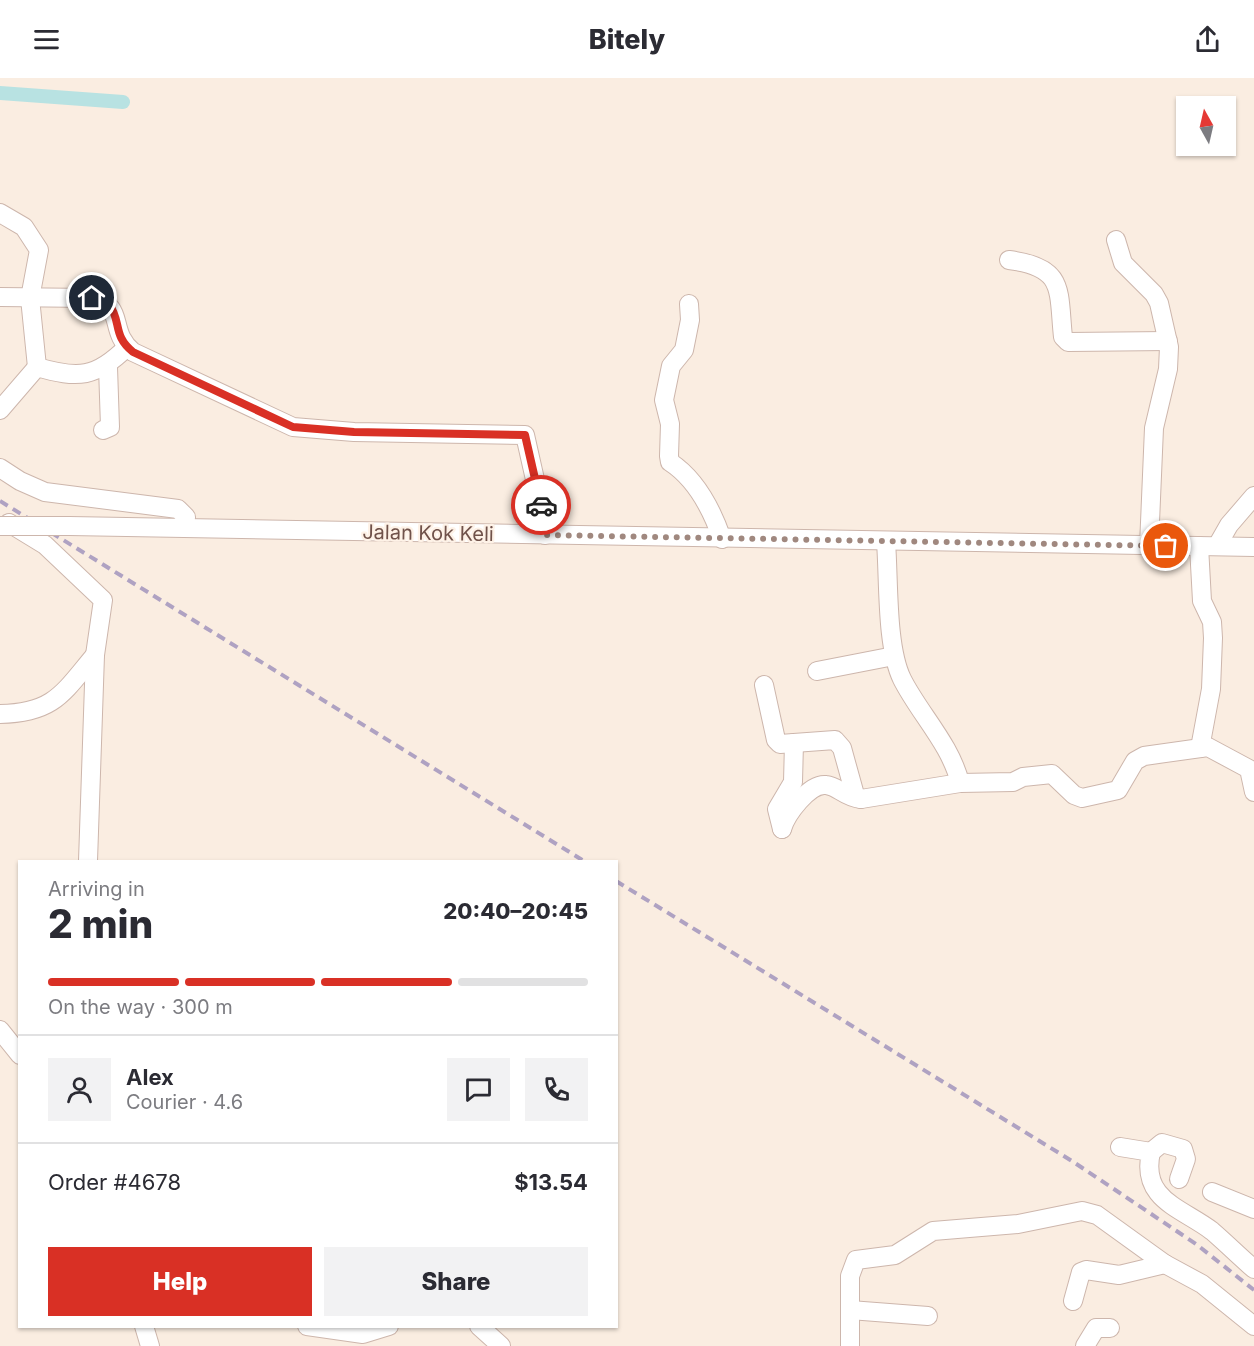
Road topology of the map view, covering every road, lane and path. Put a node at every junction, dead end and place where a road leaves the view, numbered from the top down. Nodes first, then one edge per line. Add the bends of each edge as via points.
1 (0, 213) edge
2 (1116, 240) dead end
3 (1009, 260) dead end
4 (0, 297) edge
5 (30, 298) junction
6 (689, 304) dead end
7 (1168, 341) junction
8 (127, 347) junction
9 (36, 367) junction
10 (108, 367) junction
11 (0, 410) edge
12 (103, 430) dead end
13 (0, 468) edge
14 (1254, 496) edge
15 (0, 518) edge
16 (0, 526) edge
17 (185, 528) junction
18 (545, 535) junction
19 (722, 539) junction
20 (886, 542) junction
21 (1149, 546) junction
22 (1208, 546) junction
23 (1254, 547) edge
24 (95, 655) junction
25 (894, 656) junction
26 (817, 671) dead end
27 (764, 685) dead end
28 (0, 714) edge
29 (794, 743) junction
30 (1200, 748) junction
31 (960, 783) junction
32 (1254, 792) edge
33 (861, 799) junction
34 (88, 860) edge
35 (2, 1043) edge
36 (18, 1054) edge
37 (1120, 1147) dead end
38 (1151, 1152) junction
39 (1179, 1179) dead end
40 (1212, 1192) dead end
41 (1254, 1209) edge
42 (1165, 1264) junction
43 (1253, 1267) edge
44 (1073, 1301) dead end
45 (850, 1310) junction
46 (928, 1316) dead end
47 (1254, 1326) edge
48 (145, 1328) edge
49 (321, 1328) edge
50 (382, 1328) edge
51 (481, 1328) edge
52 (1110, 1328) dead end
53 (150, 1346) edge
54 (501, 1346) edge
55 (850, 1346) edge
56 (1085, 1346) edge

1 - 5 street via 24,227 39,250
2 - 7 street via 1125,267 1159,303
3 - 7 street via 1034,264 1050,275 1063,308 1063,337 1068,342
4 - 5 street
5 - 8 street via 103,301 113,309 117,334
5 - 9 street
6 - 19 street via 684,353 671,366 664,400 670,424 669,456 713,513
7 - 21 street via 1168,369 1154,428
8 - 10 street
8 - 18 street via 293,427 525,435
9 - 10 street via 71,374
9 - 11 street
10 - 12 street via 110,427
13 - 17 street via 45,492 178,509 186,517
14 - 22 street
15 - 24 street via 45,545 104,600
16 - 17 street, Jalan Kok Keli, bridge
17 - 18 street, Jalan Kok Keli
18 - 19 street, Jalan Kok Keli
19 - 20 street, Jalan Kok Keli
20 - 21 street, Jalan Kok Keli
20 - 25 street
21 - 22 street, Jalan Kok Keli
22 - 23 street, Jalan Kok Keli
22 - 30 street via 1202,601 1212,622 1214,638 1211,689
24 - 28 street via 56,701 24,713
24 - 34 street
25 - 26 street
25 - 31 street via 902,678 952,762
27 - 29 street via 776,740 780,744
29 - 33 street via 835,740 842,748 855,795
29 - 33 street via 793,783 777,809 782,829 785,818 818,786 827,784 848,797
30 - 31 street via 1144,756 1135,761 1118,790 1090,798 1074,795 1052,774 1013,782
30 - 32 street via 1216,749 1249,770
31 - 33 street
35 - 36 street
37 - 38 street
38 - 39 street via 1162,1143 1183,1149 1186,1159
38 - 43 street via 1149,1172 1154,1188 1164,1200 1210,1230
40 - 41 street
42 - 44 street via 1119,1275 1081,1272
42 - 45 street via 1097,1215 1082,1211 1018,1224 933,1231 895,1256 856,1260 850,1276
42 - 47 street via 1202,1284
45 - 46 street
45 - 55 street
48 - 53 street
49 - 50 street via 363,1334
51 - 54 street
52 - 56 street via 1096,1328

